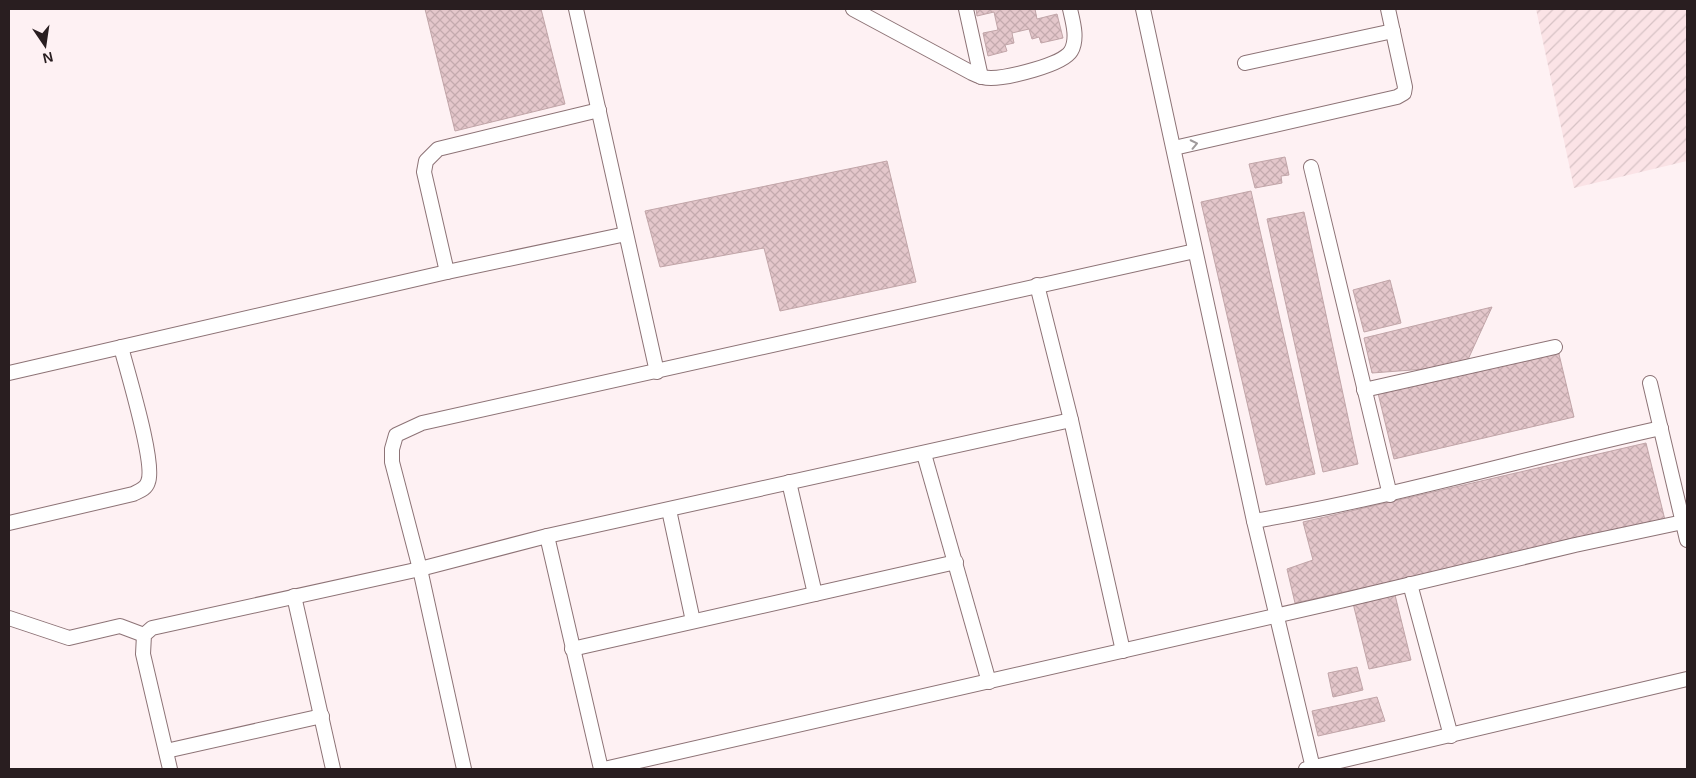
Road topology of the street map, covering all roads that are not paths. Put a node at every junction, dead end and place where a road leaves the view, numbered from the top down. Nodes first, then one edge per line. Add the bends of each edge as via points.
1 (576, 9) edge
2 (853, 9) edge
3 (966, 9) edge
4 (1070, 9) edge
5 (1143, 9) edge
6 (1388, 9) edge
7 (1393, 31) junction
8 (1245, 64) dead end
9 (981, 77) junction
10 (599, 110) junction
11 (1174, 148) junction
12 (1311, 167) dead end
13 (626, 234) junction
14 (1195, 251) junction
15 (447, 272) junction
16 (1037, 285) junction
17 (121, 347) junction
18 (1555, 347) dead end
19 (657, 372) junction
20 (9, 373) edge
21 (1650, 383) dead end
22 (1364, 390) junction
23 (1071, 420) junction
24 (1661, 428) junction
25 (924, 454) junction
26 (789, 482) junction
27 (1390, 495) junction
28 (669, 510) junction
29 (1254, 521) junction
30 (1684, 522) junction
31 (9, 523) edge
32 (547, 536) junction
33 (1687, 540) edge
34 (956, 562) junction
35 (420, 569) junction
36 (1410, 584) junction
37 (815, 594) junction
38 (294, 596) junction
39 (1277, 614) junction
40 (9, 618) edge
41 (693, 621) junction
42 (144, 635) junction
43 (572, 649) junction
44 (1124, 651) junction
45 (1687, 679) edge
46 (989, 682) junction
47 (322, 716) junction
48 (1451, 736) junction
49 (166, 751) junction
50 (1338, 766) edge
51 (1309, 768) edge
52 (170, 769) edge
53 (333, 769) edge
54 (464, 769) edge
55 (603, 769) edge

1 - 10 street
2 - 9 street
3 - 9 street
4 - 9 street via 1074,32 1072,49 1066,57 1017,74
5 - 11 street
6 - 7 street
7 - 8 street
11 -> 7 street via 1397,97 1404,93 1405,87
10 - 13 street
10 - 15 street via 472,139 431,154 424,172
11 - 14 street
12 - 22 street
13 - 15 street
13 - 19 street
14 - 16 street
14 - 29 street
15 - 17 street
16 - 19 street
16 - 23 street
17 - 20 street
17 - 31 street via 149,462 148,483 143,490 133,494
18 - 22 street
19 - 35 street via 422,423 396,435 392,462
21 - 24 street
22 - 27 street
23 - 25 street
23 - 44 street
24 - 27 street via 1512,462
24 - 30 street
25 - 26 street
25 - 34 street
26 - 28 street
26 - 37 street
27 - 29 street
28 - 32 street
28 - 41 street
29 - 39 street
30 - 33 street
30 - 36 street via 1575,544
32 - 35 street
32 - 43 street
34 - 37 street
34 - 46 street
35 - 38 street
35 - 54 street
36 - 39 street
36 - 48 street
37 - 41 street
38 - 42 street via 162,624
38 - 47 street
39 - 44 street
39 - 51 street
40 - 42 street via 68,638 120,626
41 - 43 street
42 - 49 street via 143,654
43 - 55 street
44 - 46 street
45 - 48 street
46 - 55 street
47 - 49 street
47 - 53 street
48 - 50 street
49 - 52 street
50 - 51 street

